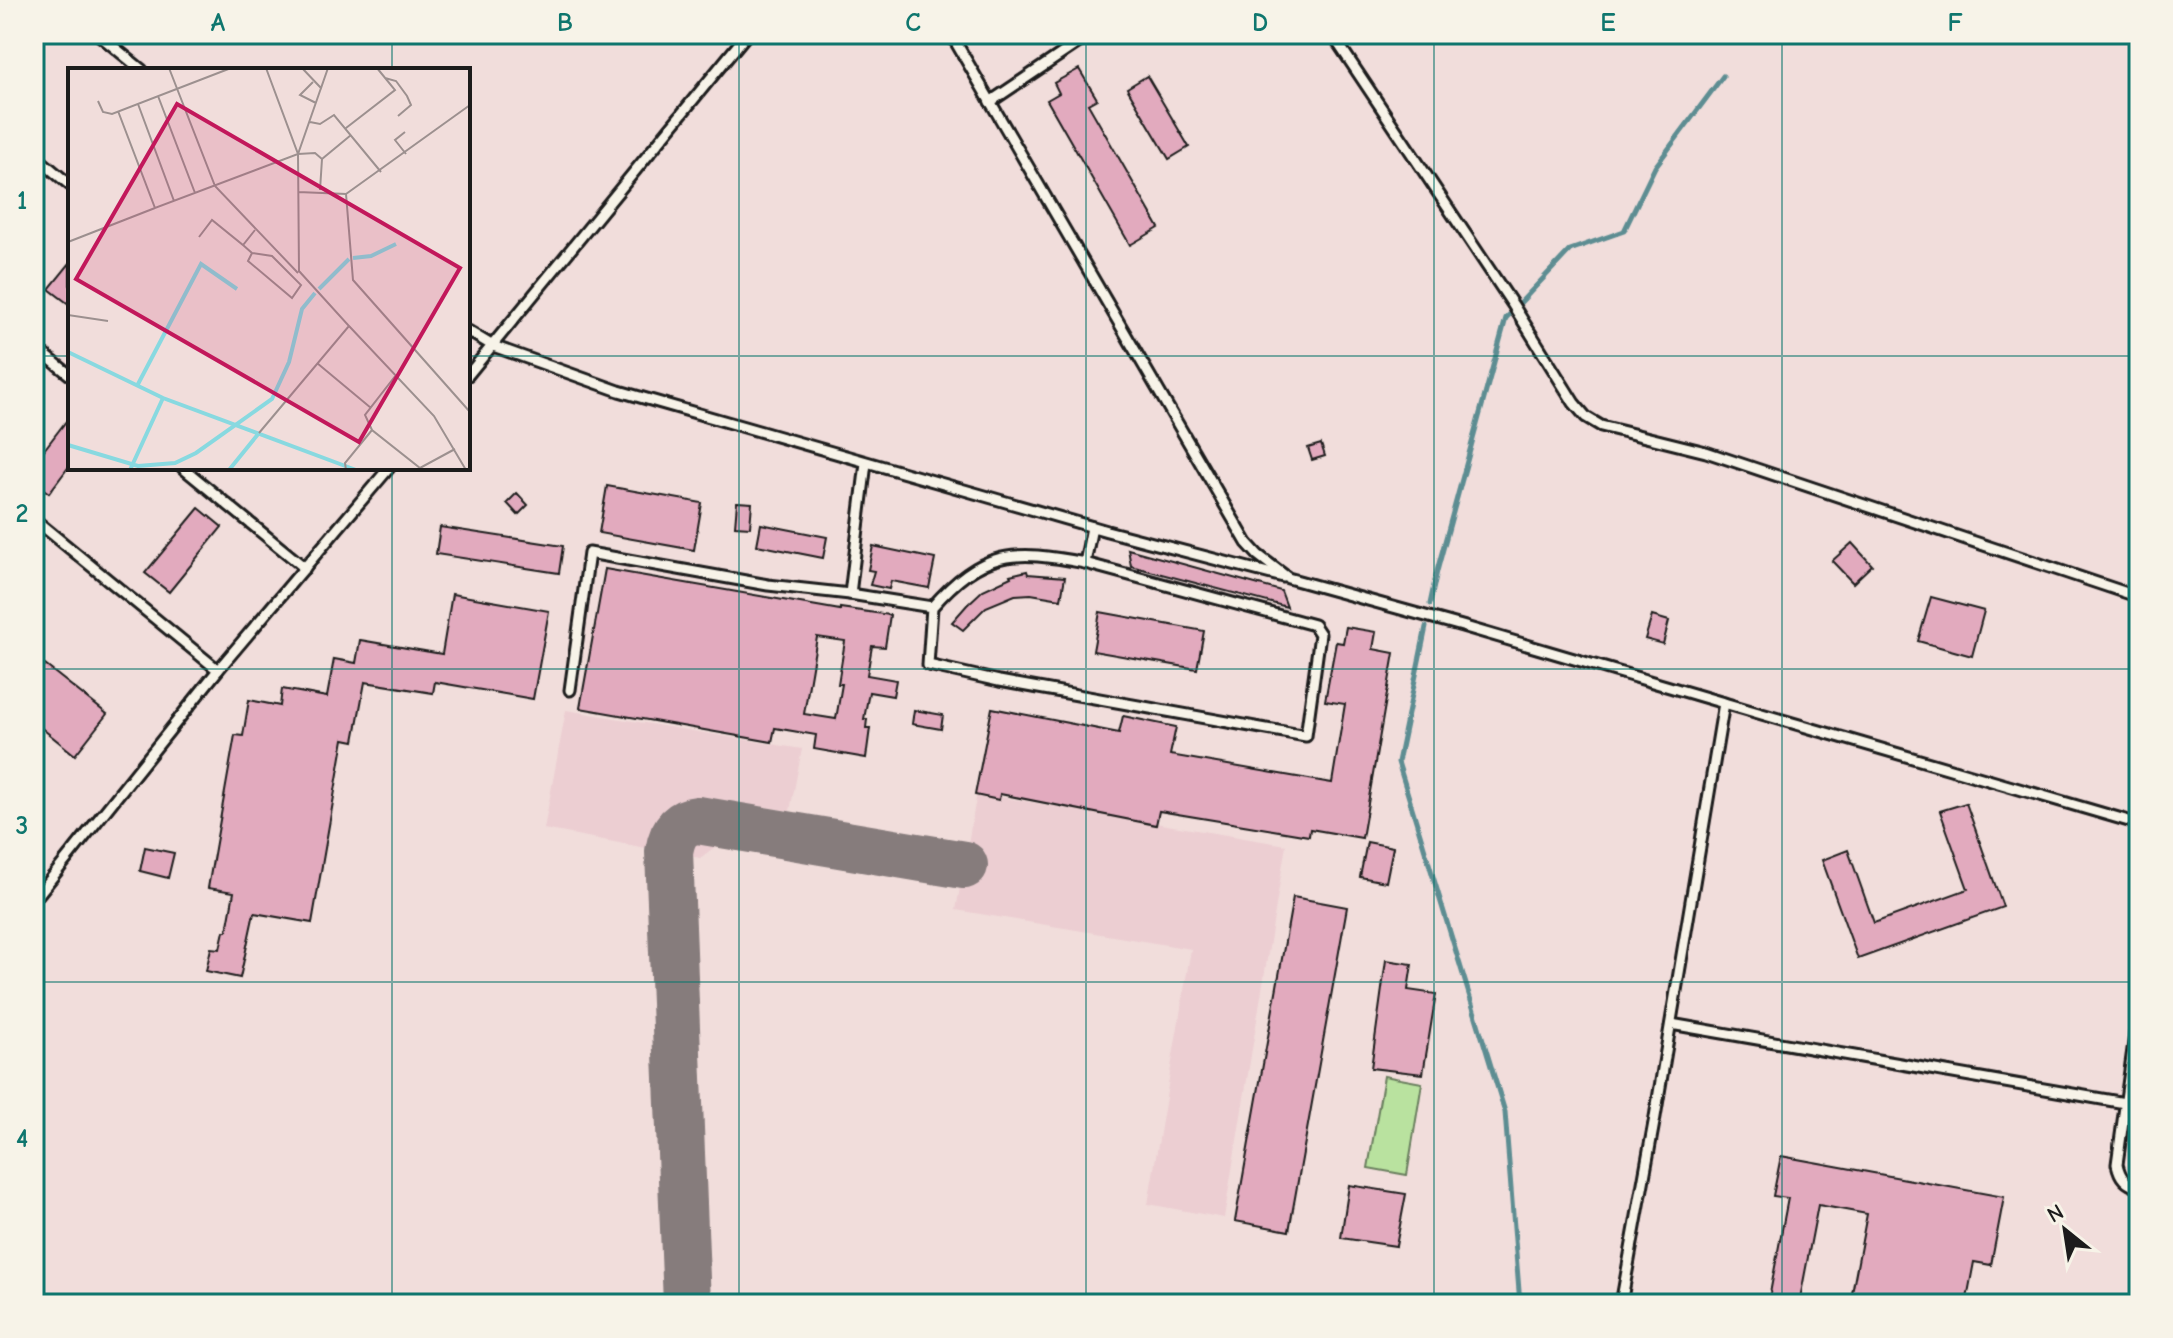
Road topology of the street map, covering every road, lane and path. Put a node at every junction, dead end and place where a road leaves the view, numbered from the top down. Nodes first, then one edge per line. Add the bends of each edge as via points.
1 (98, 34) edge
2 (747, 34) edge
3 (951, 34) edge
4 (1091, 34) edge
5 (1332, 34) edge
6 (140, 68) edge
7 (990, 102) junction
8 (34, 155) edge
9 (68, 183) edge
10 (470, 332) edge
11 (34, 346) edge
12 (493, 346) junction
13 (68, 373) edge
14 (470, 373) edge
15 (866, 463) junction
16 (185, 470) edge
17 (387, 470) edge
18 (34, 519) edge
19 (1092, 527) junction
20 (1085, 563) junction
21 (305, 568) junction
22 (1288, 578) junction
23 (850, 594) junction
24 (2139, 597) edge
25 (932, 607) junction
26 (218, 670) junction
27 (570, 690) dead end
28 (1724, 703) junction
29 (2139, 824) edge
30 (34, 900) edge
31 (2139, 1006) edge
32 (1671, 1024) junction
33 (2125, 1103) junction
34 (2139, 1188) edge
35 (1621, 1304) edge

1 - 6 lane
2 - 12 lane
3 - 7 lane
4 - 7 lane
5 - 24 lane via 1586,417
7 - 22 lane via 1247,543
8 - 9 lane
10 - 12 lane
11 - 13 lane
12 - 14 lane
12 - 15 lane via 619,391
15 - 19 lane
15 - 23 lane
16 - 21 lane
17 - 21 lane
18 - 26 lane
19 - 20 lane
19 - 22 lane
20 - 25 lane via 1008,555 971,571
20 - 25 lane via 1314,625 1320,634 1306,736 928,665
21 - 26 lane
22 - 28 lane
23 - 25 lane
23 - 27 lane via 589,553
26 - 30 lane
28 - 29 lane
28 - 32 lane
31 - 33 lane
32 - 33 lane
32 - 35 lane
33 - 34 lane via 2117,1164 2122,1178

